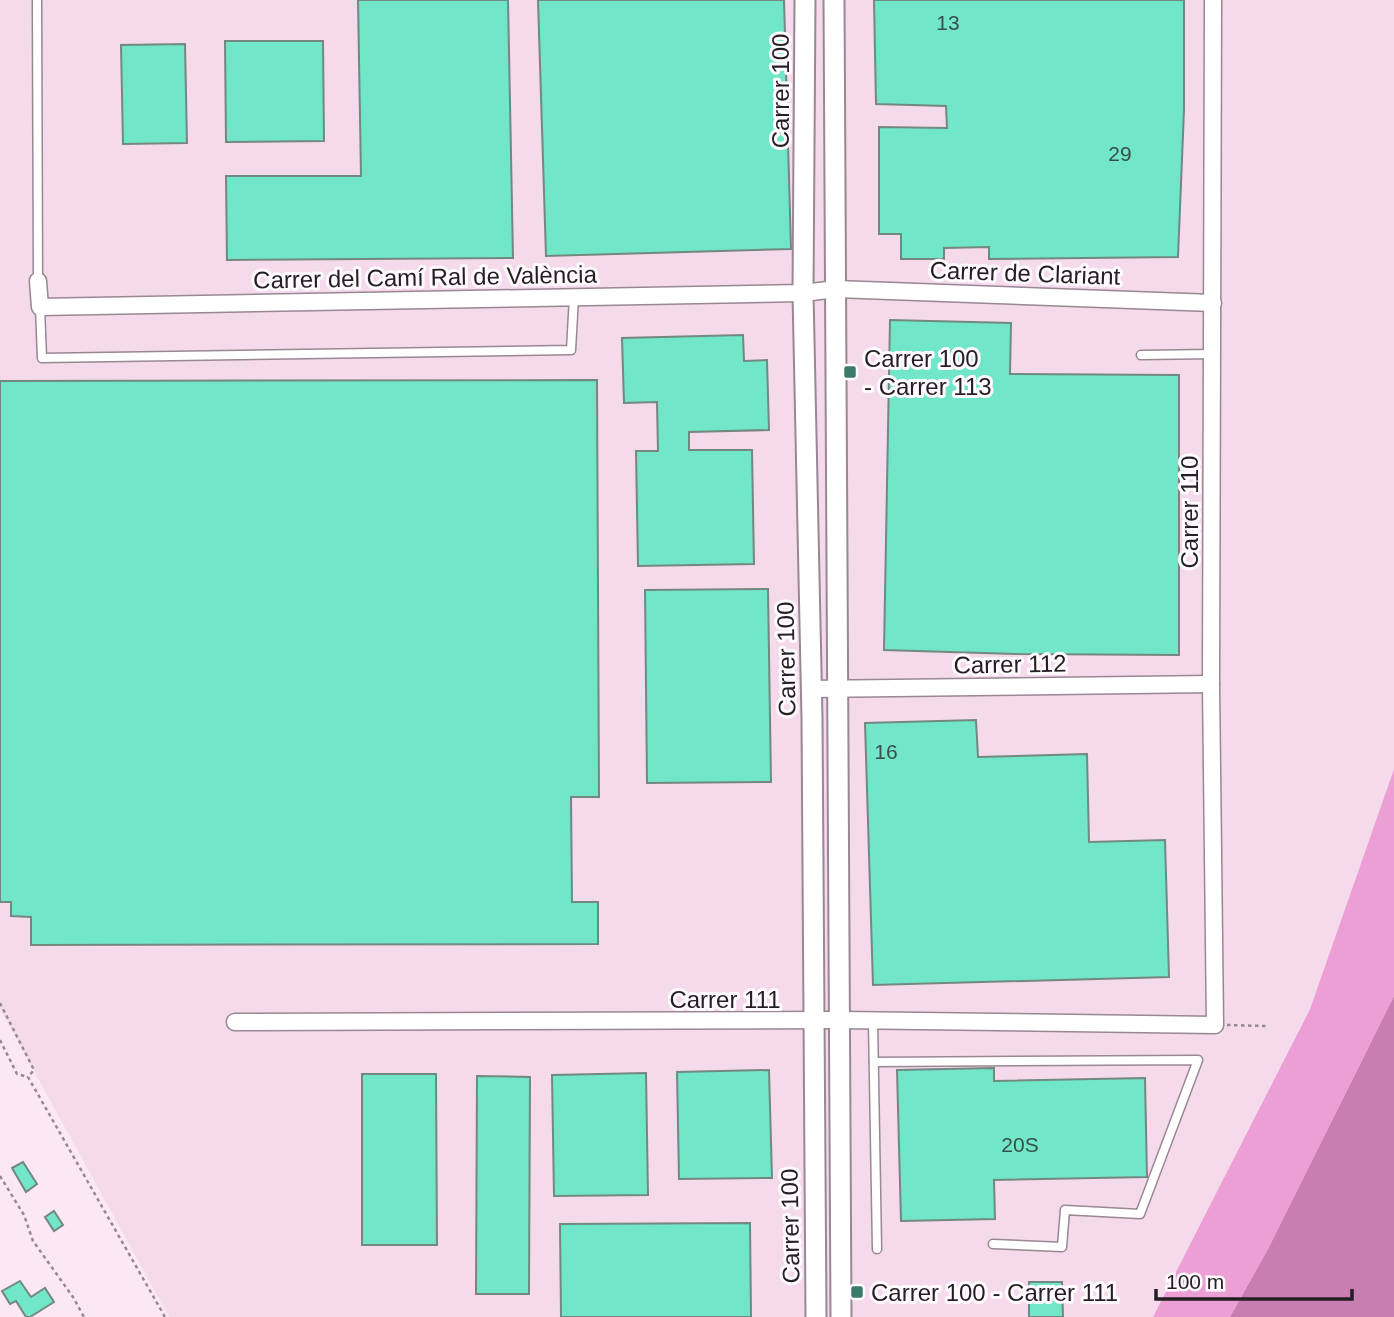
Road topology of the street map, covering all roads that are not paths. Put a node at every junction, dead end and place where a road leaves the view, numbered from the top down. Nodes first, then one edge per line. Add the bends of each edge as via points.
1 (37, 0) edge
2 (806, 0) edge
3 (834, 0) edge
4 (1213, 0) edge
5 (38, 281) joint
6 (836, 289) junction
7 (803, 293) junction
8 (574, 297) junction
9 (1213, 303) junction
10 (40, 307) junction
11 (1213, 354) junction
12 (1141, 355) dead end
13 (1210, 684) junction
14 (811, 689) junction
15 (838, 689) junction
16 (840, 1020) junction
17 (814, 1021) junction
18 (873, 1021) junction
19 (234, 1022) dead end
20 (1215, 1025) joint
21 (874, 1062) junction
22 (993, 1244) dead end
23 (877, 1249) dead end
24 (816, 1317) edge
25 (841, 1317) edge

1 - 5 lane
2 - 7 street, Carrer 100
3 - 6 street, Carrer 100
4 - 9 street, Carrer 110
5 - 10 street
6 - 7 street, Carrer del Camí Ral de València
6 - 9 street, Carrer de Clariant
6 - 15 street, Carrer 100
7 - 8 street, Carrer del Camí Ral de València
7 - 14 street, Carrer 100
8 - 10 street, Carrer del Camí Ral de València
8 - 10 lane via 571,350 42,358
9 - 11 street, Carrer 110
11 - 12 lane
11 - 13 street, Carrer 110
13 - 15 street, Carrer 112
13 - 20 street, Carrer 110
14 - 15 street, Carrer 112
14 - 17 street, Carrer 100
15 - 16 street, Carrer 100
16 - 17 street, Carrer 111
16 - 18 street, Carrer 111
16 - 25 street, Carrer 100
17 - 19 street, Carrer 111
17 - 24 street, Carrer 100
18 - 20 street, Carrer 111
18 - 21 lane
21 - 22 lane via 1198,1060 1140,1214 1065,1210 1062,1247
21 - 23 lane

